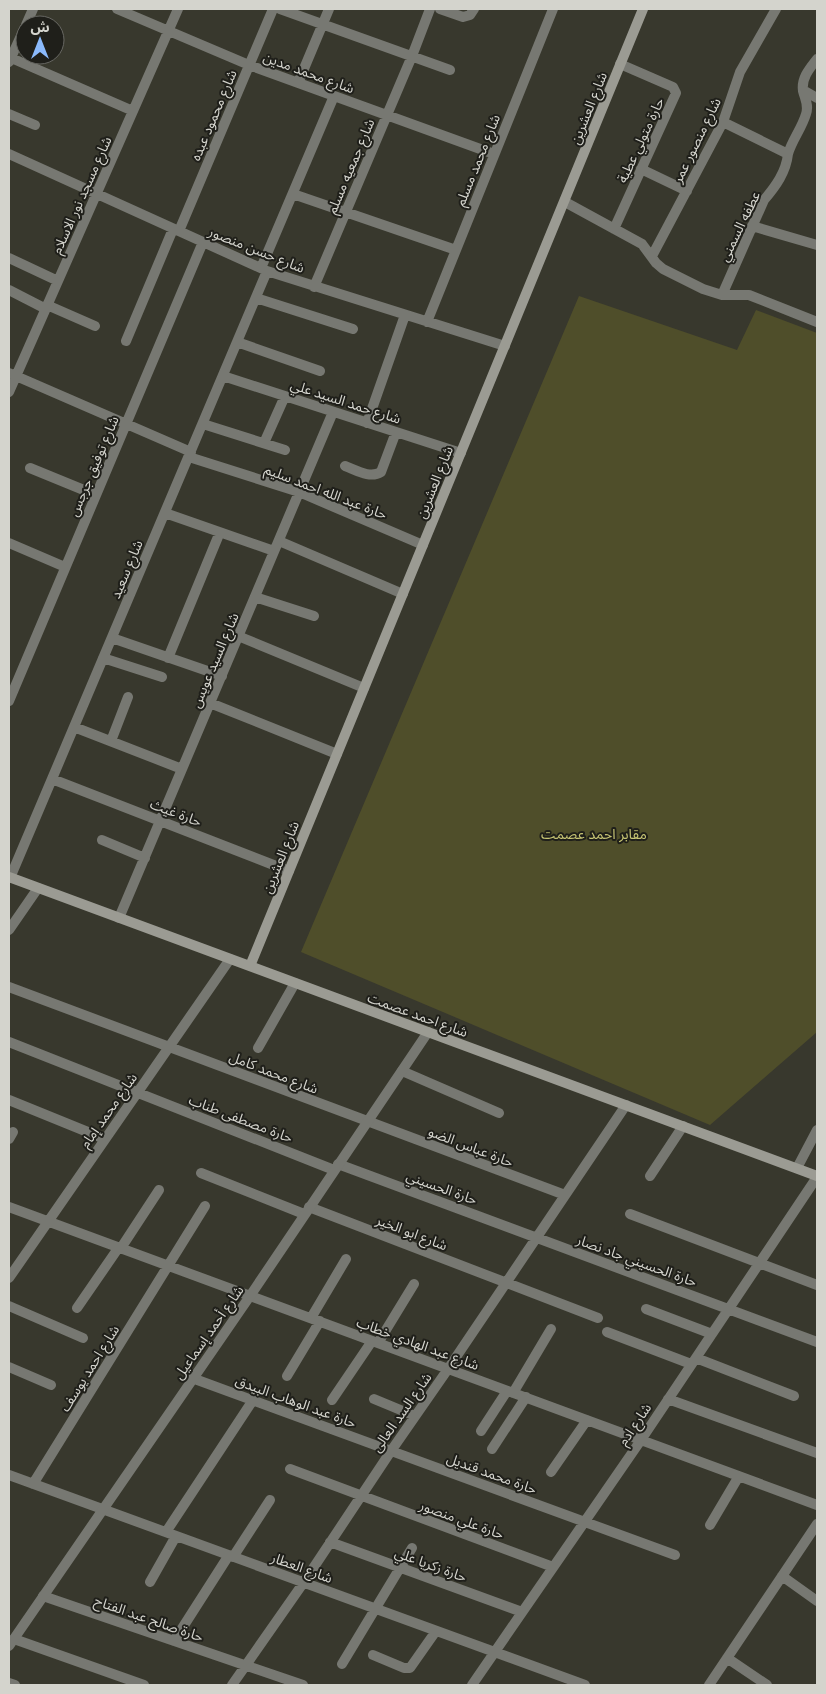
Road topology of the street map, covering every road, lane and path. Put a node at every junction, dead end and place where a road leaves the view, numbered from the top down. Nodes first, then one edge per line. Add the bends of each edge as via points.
1 (117, 9) edge
2 (178, 9) edge
3 (273, 9) edge
4 (280, 9) edge
5 (329, 9) edge
6 (430, 9) edge
7 (440, 9) edge
8 (474, 9) edge
9 (553, 9) edge
10 (643, 9) edge
11 (776, 9) edge
12 (323, 24) junction
13 (168, 31) junction
14 (412, 56) junction
15 (10, 59) edge
16 (817, 59) edge
17 (620, 64) junction
18 (249, 66) junction
19 (450, 70) dead end
20 (298, 83) junction
21 (803, 90) junction
22 (334, 96) junction
23 (817, 98) edge
24 (133, 111) junction
25 (9, 114) edge
26 (387, 116) junction
27 (723, 122) junction
28 (35, 125) dead end
29 (9, 154) edge
30 (494, 154) junction
31 (788, 154) junction
32 (641, 169) junction
33 (687, 191) junction
34 (96, 194) junction
35 (293, 194) junction
36 (565, 202) junction
37 (346, 212) junction
38 (752, 226) junction
39 (614, 229) junction
40 (176, 230) junction
41 (203, 242) junction
42 (817, 245) edge
43 (456, 250) junction
44 (652, 256) junction
45 (9, 258) edge
46 (264, 270) junction
47 (58, 281) junction
48 (314, 286) junction
49 (9, 290) edge
50 (722, 295) junction
51 (256, 298) junction
52 (46, 307) junction
53 (405, 315) junction
54 (427, 322) junction
55 (817, 322) edge
56 (95, 326) dead end
57 (353, 329) dead end
58 (126, 341) dead end
59 (237, 342) junction
60 (505, 346) junction
61 (320, 371) dead end
62 (12, 375) edge
63 (223, 376) junction
64 (9, 392) edge
65 (285, 396) junction
66 (333, 412) junction
67 (367, 423) junction
68 (126, 424) junction
69 (203, 424) junction
70 (396, 432) junction
71 (264, 443) junction
72 (285, 450) dead end
73 (461, 454) junction
74 (190, 455) junction
75 (345, 466) dead end
76 (30, 468) dead end
77 (299, 492) junction
78 (96, 495) junction
79 (165, 513) junction
80 (220, 532) junction
81 (279, 541) junction
82 (9, 543) edge
83 (423, 545) junction
84 (274, 551) junction
85 (65, 567) junction
86 (403, 594) junction
87 (255, 597) junction
88 (314, 616) dead end
89 (238, 636) junction
90 (112, 638) junction
91 (103, 658) junction
92 (168, 658) junction
93 (222, 676) junction
94 (162, 678) dead end
95 (12, 685) edge
96 (364, 688) junction
97 (128, 697) dead end
98 (9, 700) edge
99 (210, 703) junction
100 (74, 727) junction
101 (111, 741) junction
102 (337, 754) junction
103 (182, 769) junction
104 (52, 779) junction
105 (161, 821) junction
106 (102, 840) dead end
107 (145, 858) junction
108 (290, 871) junction
109 (9, 878) edge
110 (38, 888) junction
111 (119, 918) junction
112 (9, 930) edge
113 (230, 959) junction
114 (250, 966) junction
115 (295, 983) junction
116 (9, 987) edge
117 (428, 1032) junction
118 (9, 1042) edge
119 (170, 1047) junction
120 (258, 1048) dead end
121 (402, 1071) junction
122 (137, 1092) junction
123 (9, 1100) edge
124 (626, 1105) junction
125 (499, 1113) dead end
126 (368, 1122) junction
127 (683, 1126) junction
128 (817, 1130) edge
129 (105, 1139) junction
130 (336, 1167) junction
131 (797, 1168) junction
132 (201, 1173) dead end
133 (650, 1176) dead end
134 (817, 1177) edge
135 (159, 1190) dead end
136 (565, 1195) junction
137 (205, 1206) dead end
138 (9, 1207) edge
139 (306, 1211) junction
140 (630, 1214) dead end
141 (48, 1221) junction
142 (536, 1237) junction
143 (120, 1248) junction
144 (346, 1258) dead end
145 (760, 1264) junction
146 (169, 1266) junction
147 (9, 1278) edge
148 (505, 1283) junction
149 (414, 1284) dead end
150 (817, 1286) edge
151 (250, 1296) junction
152 (9, 1306) edge
153 (77, 1308) dead end
154 (729, 1308) junction
155 (646, 1309) dead end
156 (598, 1318) dead end
157 (315, 1320) junction
158 (551, 1329) dead end
159 (607, 1332) dead end
160 (712, 1334) junction
161 (83, 1338) dead end
162 (375, 1342) junction
163 (817, 1342) edge
164 (694, 1361) junction
165 (9, 1367) edge
166 (448, 1369) junction
167 (287, 1376) dead end
168 (192, 1378) junction
169 (51, 1385) dead end
170 (510, 1392) junction
171 (794, 1396) dead end
172 (526, 1397) junction
173 (374, 1399) dead end
174 (668, 1399) junction
175 (253, 1400) junction
176 (332, 1400) dead end
177 (415, 1416) junction
178 (587, 1420) junction
179 (482, 1431) dead end
180 (641, 1440) junction
181 (492, 1449) dead end
182 (391, 1451) junction
183 (817, 1453) edge
184 (290, 1469) dead end
185 (551, 1472) dead end
186 (9, 1475) edge
187 (739, 1476) junction
188 (34, 1484) junction
189 (361, 1496) junction
190 (270, 1500) dead end
191 (817, 1505) edge
192 (103, 1509) junction
193 (585, 1522) junction
194 (817, 1524) edge
195 (710, 1525) dead end
196 (171, 1534) junction
197 (330, 1542) junction
198 (412, 1548) dead end
199 (675, 1555) dead end
200 (231, 1556) junction
201 (400, 1567) junction
202 (553, 1567) junction
203 (782, 1576) junction
204 (150, 1582) dead end
205 (304, 1582) junction
206 (43, 1596) junction
207 (817, 1601) edge
208 (375, 1608) junction
209 (522, 1612) junction
210 (436, 1631) junction
211 (174, 1641) junction
212 (11, 1643) edge
213 (496, 1653) junction
214 (374, 1655) dead end
215 (727, 1658) junction
216 (342, 1664) dead end
217 (246, 1666) junction
218 (9, 1683) edge
219 (15, 1685) edge
220 (144, 1685) edge
221 (232, 1685) edge
222 (303, 1685) edge
223 (472, 1685) edge
224 (585, 1685) edge
225 (709, 1685) edge
226 (767, 1685) edge

1 - 13 street, شارع محمد مدين
2 - 13 street, شارع مسجد نور الاسلام
3 - 18 street, شارع محمود عبده
4 - 12 street
5 - 12 street
6 - 14 street, شارع جمعيه مسلم
7 - 8 street via 463,17
9 - 30 street, شارع محمد مسلم
10 - 17 main road, شارع العشرين
11 - 27 street, شارع منصور عمر via 740,72
12 - 14 street
12 - 20 street
13 - 18 street, شارع محمد مدين
13 - 24 street, شارع مسجد نور الاسلام
14 - 19 street
14 - 26 street, شارع جمعيه مسلم
15 - 24 street
16 - 21 street via 807,73
17 - 32 street, حارة متولي عطية via 673,87 676,93
17 - 36 main road, شارع العشرين
18 - 20 street, شارع محمد مدين
18 - 40 street, شارع محمود عبده
20 - 22 street, شارع محمد مدين
21 - 23 street
21 - 31 street, عطفه السمني via 808,106 806,115
22 - 26 street, شارع محمد مدين
22 - 35 street, شارع سعيد
24 - 34 street, شارع مسجد نور الاسلام
25 - 28 street
26 - 30 street, شارع محمد مدين
26 - 37 street, شارع جمعيه مسلم
27 - 31 street
27 - 33 street, شارع منصور عمر
29 - 34 street, شارع حسن منصور
30 - 43 street, شارع محمد مسلم
31 - 38 street, عطفه السمني via 776,187 764,200
32 - 33 street
32 - 39 street, حارة متولي عطية
33 - 44 street, شارع منصور عمر
34 - 40 street, شارع حسن منصور
34 - 47 street, شارع مسجد نور الاسلام
35 - 37 street
35 - 46 street, شارع سعيد
36 - 39 street
36 - 60 main road, شارع العشرين
37 - 43 street
37 - 48 street, شارع جمعيه مسلم
38 - 42 street
38 - 50 street, عطفه السمني
39 - 44 street via 642,244
40 - 41 street, شارع حسن منصور
40 - 58 street, شارع محمود عبده
41 - 46 street, شارع حسن منصور
41 - 68 street, شارع توفيق جرجس
43 - 54 street, شارع محمد مسلم
44 - 50 street via 663,269 703,290
45 - 47 street
46 - 48 street, شارع حسن منصور
46 - 51 street, شارع سعيد
47 - 52 street, شارع مسجد نور الاسلام
48 - 53 street, شارع حسن منصور
49 - 52 street
50 - 55 street via 749,295
51 - 57 street
51 - 59 street, شارع سعيد
52 - 56 street
52 - 62 street, شارع مسجد نور الاسلام
53 - 54 street, شارع حسن منصور
53 - 67 street
54 - 60 street, شارع حسن منصور
59 - 61 street
59 - 63 street, شارع سعيد
60 - 73 main road, شارع العشرين
62 - 64 street, شارع مسجد نور الاسلام
62 - 68 street, حارة عبد الله احمد سليم
63 - 65 street, شارع حمد السيد علي
63 - 69 street, شارع سعيد
65 - 66 street, شارع حمد السيد علي
65 - 71 street
66 - 67 street, شارع حمد السيد علي
66 - 77 street, شارع السيد عويس
67 - 70 street, شارع حمد السيد علي
68 - 74 street, حارة عبد الله احمد سليم
68 - 78 street, شارع توفيق جرجس
69 - 71 street
69 - 74 street, شارع سعيد
70 - 73 street, شارع حمد السيد علي
70 - 75 street via 381,472 371,475
71 - 72 street
73 - 83 main road, شارع العشرين
74 - 77 street, حارة عبد الله احمد سليم
74 - 79 street, شارع سعيد
76 - 78 street
77 - 81 street, شارع السيد عويس
77 - 83 street, حارة عبد الله احمد سليم
78 - 85 street, شارع توفيق جرجس
79 - 80 street
79 - 90 street, شارع سعيد
80 - 84 street
80 - 92 street
81 - 84 street, شارع السيد عويس
81 - 86 street
82 - 85 street
83 - 86 main road, شارع العشرين
84 - 87 street, شارع السيد عويس
85 - 95 street, شارع توفيق جرجس
86 - 96 main road, شارع العشرين
87 - 88 street
87 - 89 street, شارع السيد عويس
89 - 93 street, شارع السيد عويس
89 - 96 street
90 - 91 street, شارع سعيد
90 - 92 street
91 - 94 street
91 - 100 street, شارع سعيد
92 - 93 street
93 - 99 street, شارع السيد عويس
95 - 98 street, شارع توفيق جرجس
96 - 102 main road, شارع العشرين
97 - 101 street
99 - 102 street
99 - 103 street, شارع السيد عويس
100 - 101 street
100 - 104 street, شارع سعيد
101 - 103 street
102 - 108 main road, شارع العشرين
103 - 105 street, شارع السيد عويس
104 - 105 street, حارة غيث
104 - 109 street, شارع سعيد
105 - 107 street, شارع السيد عويس
105 - 108 street, حارة غيث
106 - 107 street
107 - 111 street, شارع السيد عويس
108 - 114 main road, شارع العشرين
109 - 110 main road, شارع احمد عصمت
110 - 111 main road, شارع احمد عصمت
110 - 112 street
111 - 113 main road, شارع احمد عصمت
113 - 114 main road, شارع احمد عصمت
113 - 119 street, شارع محمد إمام
114 - 115 main road, شارع احمد عصمت
115 - 117 main road, شارع احمد عصمت
115 - 120 street
116 - 119 street, شارع محمد كامل
117 - 121 street, شارع أحمد إسماعيل
117 - 124 main road, شارع احمد عصمت
118 - 122 street, حارة مصطفى طناب
119 - 122 street, شارع محمد إمام
119 - 126 street, شارع محمد كامل
121 - 125 street
121 - 126 street, شارع أحمد إسماعيل
122 - 129 street, شارع محمد إمام
122 - 130 street, حارة مصطفى طناب
123 - 129 street
124 - 127 main road, شارع احمد عصمت
124 - 136 street, شارع السد العالى
126 - 130 street, شارع أحمد إسماعيل
126 - 136 street, حارة عباس الضو
127 - 131 main road, شارع احمد عصمت
127 - 133 street
128 - 131 street
129 - 141 street, شارع محمد إمام
130 - 139 street, شارع أحمد إسماعيل
130 - 142 street, حارة الحسيني
131 - 134 main road, شارع احمد عصمت
132 - 139 street, شارع ابو الخير
134 - 145 street, شارع ادم
135 - 143 street
136 - 142 street, شارع السد العالى
137 - 146 street, شارع احمد يوسف
138 - 141 street, شارع عبد الهادي خطاب
139 - 148 street, شارع ابو الخير
139 - 151 street, شارع أحمد إسماعيل
140 - 145 street
141 - 143 street, شارع عبد الهادي خطاب
141 - 147 street, شارع محمد إمام
142 - 148 street, شارع السد العالى
142 - 154 street, حارة الحسيني جاد نصار
143 - 146 street, شارع عبد الهادي خطاب
143 - 153 street
144 - 157 street
145 - 150 street
145 - 154 street, شارع ادم
146 - 151 street, شارع عبد الهادي خطاب
146 - 188 street, شارع احمد يوسف
148 - 156 street, شارع ابو الخير
148 - 166 street, شارع السد العالى
149 - 162 street
151 - 157 street, شارع عبد الهادي خطاب
151 - 168 street, شارع أحمد إسماعيل
152 - 161 street
154 - 160 street, شارع ادم
154 - 163 street, حارة الحسيني جاد نصار
155 - 160 street
157 - 162 street, شارع عبد الهادي خطاب
157 - 167 street
158 - 170 street
159 - 164 street
160 - 164 street, شارع ادم
162 - 166 street, شارع عبد الهادي خطاب
162 - 176 street
164 - 171 street
164 - 174 street, شارع ادم
165 - 169 street
166 - 170 street, شارع عبد الهادي خطاب
166 - 177 street, شارع السد العالى
168 - 175 street, حارة عبد الوهاب البيدق
168 - 192 street, شارع أحمد إسماعيل
170 - 172 street, شارع عبد الهادي خطاب
170 - 179 street
172 - 178 street, شارع عبد الهادي خطاب
172 - 181 street
173 - 177 street
174 - 180 street, شارع ادم
174 - 183 street
175 - 182 street, حارة عبد الوهاب البيدق
175 - 196 street
177 - 182 street, شارع السد العالى
178 - 180 street, شارع عبد الهادي خطاب
178 - 185 street
180 - 187 street, شارع عبد الهادي خطاب
180 - 193 street, شارع ادم
182 - 189 street, شارع السد العالى
182 - 193 street, حارة محمد قنديل
184 - 189 street, حارة علي منصور
186 - 188 street, شارع العطار
187 - 191 street, شارع عبد الهادي خطاب
187 - 195 street
188 - 192 street, شارع العطار
189 - 197 street, شارع السد العالى
189 - 202 street, حارة علي منصور
190 - 200 street
192 - 196 street, شارع العطار
192 - 206 street, شارع أحمد إسماعيل
193 - 199 street, حارة محمد قنديل
193 - 202 street, شارع ادم
194 - 203 street
196 - 200 street, شارع العطار
196 - 204 street
197 - 201 street, حارة زكريا علي
197 - 205 street, شارع السد العالى
198 - 201 street
200 - 205 street, شارع العطار
200 - 211 street
201 - 208 street
201 - 209 street, حارة زكريا علي
202 - 209 street, شارع ادم
203 - 207 street
203 - 215 street
205 - 208 street, شارع العطار
205 - 217 street, شارع السد العالى
206 - 211 street, حارة صالح عبد الفتاح
206 - 212 street, شارع أحمد إسماعيل
208 - 210 street, شارع العطار
208 - 216 street
209 - 213 street, شارع ادم
210 - 213 street, شارع العطار
210 - 214 street via 408,1668
211 - 217 street, حارة صالح عبد الفتاح
212 - 220 street
213 - 223 street, شارع ادم
213 - 224 street, شارع العطار
215 - 225 street
215 - 226 street
217 - 221 street, شارع السد العالى
217 - 222 street, حارة صالح عبد الفتاح
218 - 219 street

